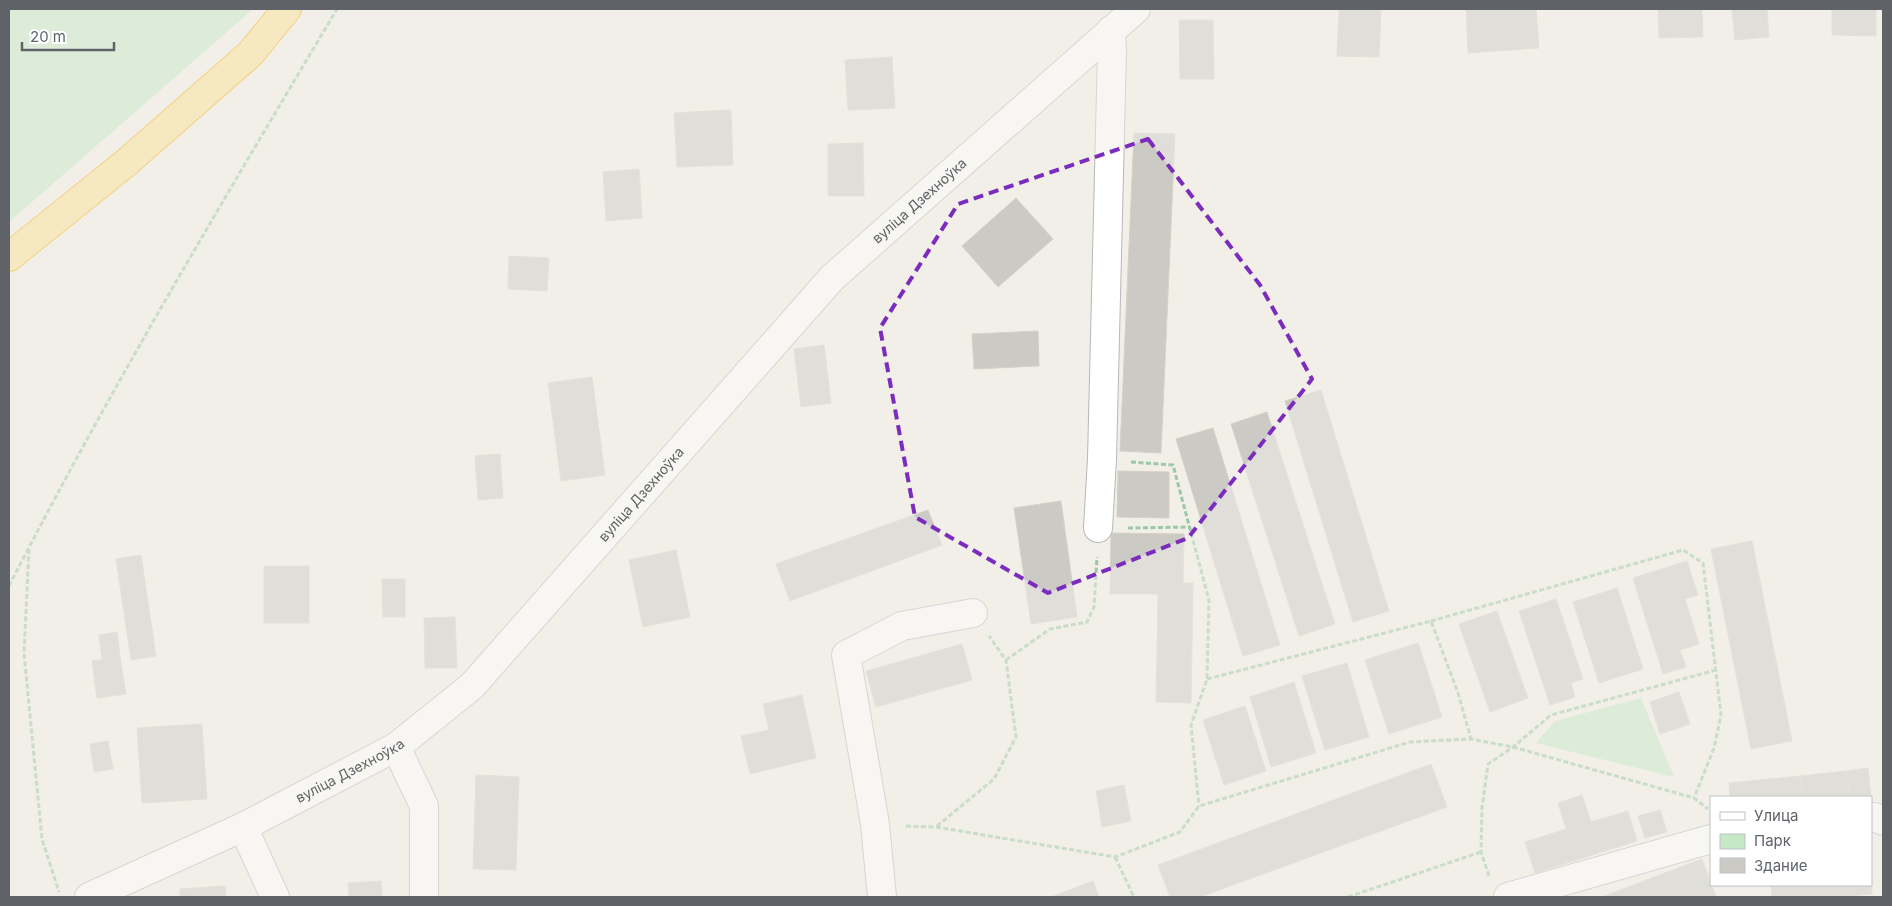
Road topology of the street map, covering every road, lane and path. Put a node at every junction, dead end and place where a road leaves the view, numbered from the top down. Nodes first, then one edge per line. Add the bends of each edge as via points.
1 (287, 9) edge
2 (337, 9) edge
3 (1136, 9) edge
4 (1111, 30) junction
5 (9, 257) edge
6 (1102, 459) junction
7 (1098, 528) junction
8 (1190, 528) junction
9 (29, 546) junction
10 (9, 586) edge
11 (973, 613) joint
12 (1431, 621) junction
13 (1006, 660) junction
14 (1716, 670) junction
15 (1207, 679) junction
16 (1471, 739) junction
17 (396, 747) junction
18 (1513, 747) junction
19 (1694, 798) junction
20 (1199, 806) junction
21 (1710, 810) edge
22 (875, 824) junction
23 (243, 826) junction
24 (936, 827) junction
25 (1710, 839) edge
26 (1482, 852) junction
27 (1115, 857) junction
28 (57, 888) dead end
29 (1499, 888) edge
30 (89, 897) edge
31 (275, 897) edge
32 (424, 897) edge
33 (882, 897) edge
34 (1134, 897) edge
35 (1348, 897) edge

1 - 5 highway via 250,54 127,162
2 - 9 path via 69,469
3 - 4 street, вуліца Дзехноўка
4 - 6 street
4 - 17 street, вуліца Дзехноўка via 832,278 472,686
6 - 7 street
6 - 8 path via 1173,465
7 - 8 path
7 - 13 path via 1094,607 1087,622 1050,629
8 - 15 path via 1209,600
9 - 10 path
9 - 28 path via 24,653 42,839
11 - 13 path
11 - 22 street via 902,626 846,655
12 - 14 path via 1683,550 1703,563
12 - 15 path
12 - 16 path
13 - 24 path via 1016,736 994,779
14 - 18 path via 1551,715
14 - 19 path via 1721,715 1714,748
15 - 20 path via 1191,725
16 - 18 path
16 - 20 path via 1410,742
17 - 23 street, вуліца Дзехноўка
17 - 32 street via 424,806
18 - 19 path
18 - 26 path via 1488,764 1482,808
19 - 21 path
20 - 27 path via 1180,832
22 - 24 path
22 - 33 street
23 - 30 street, вуліца Дзехноўка
23 - 31 street
24 - 27 path
25 - 29 street
26 - 29 path
26 - 35 path
27 - 34 path

